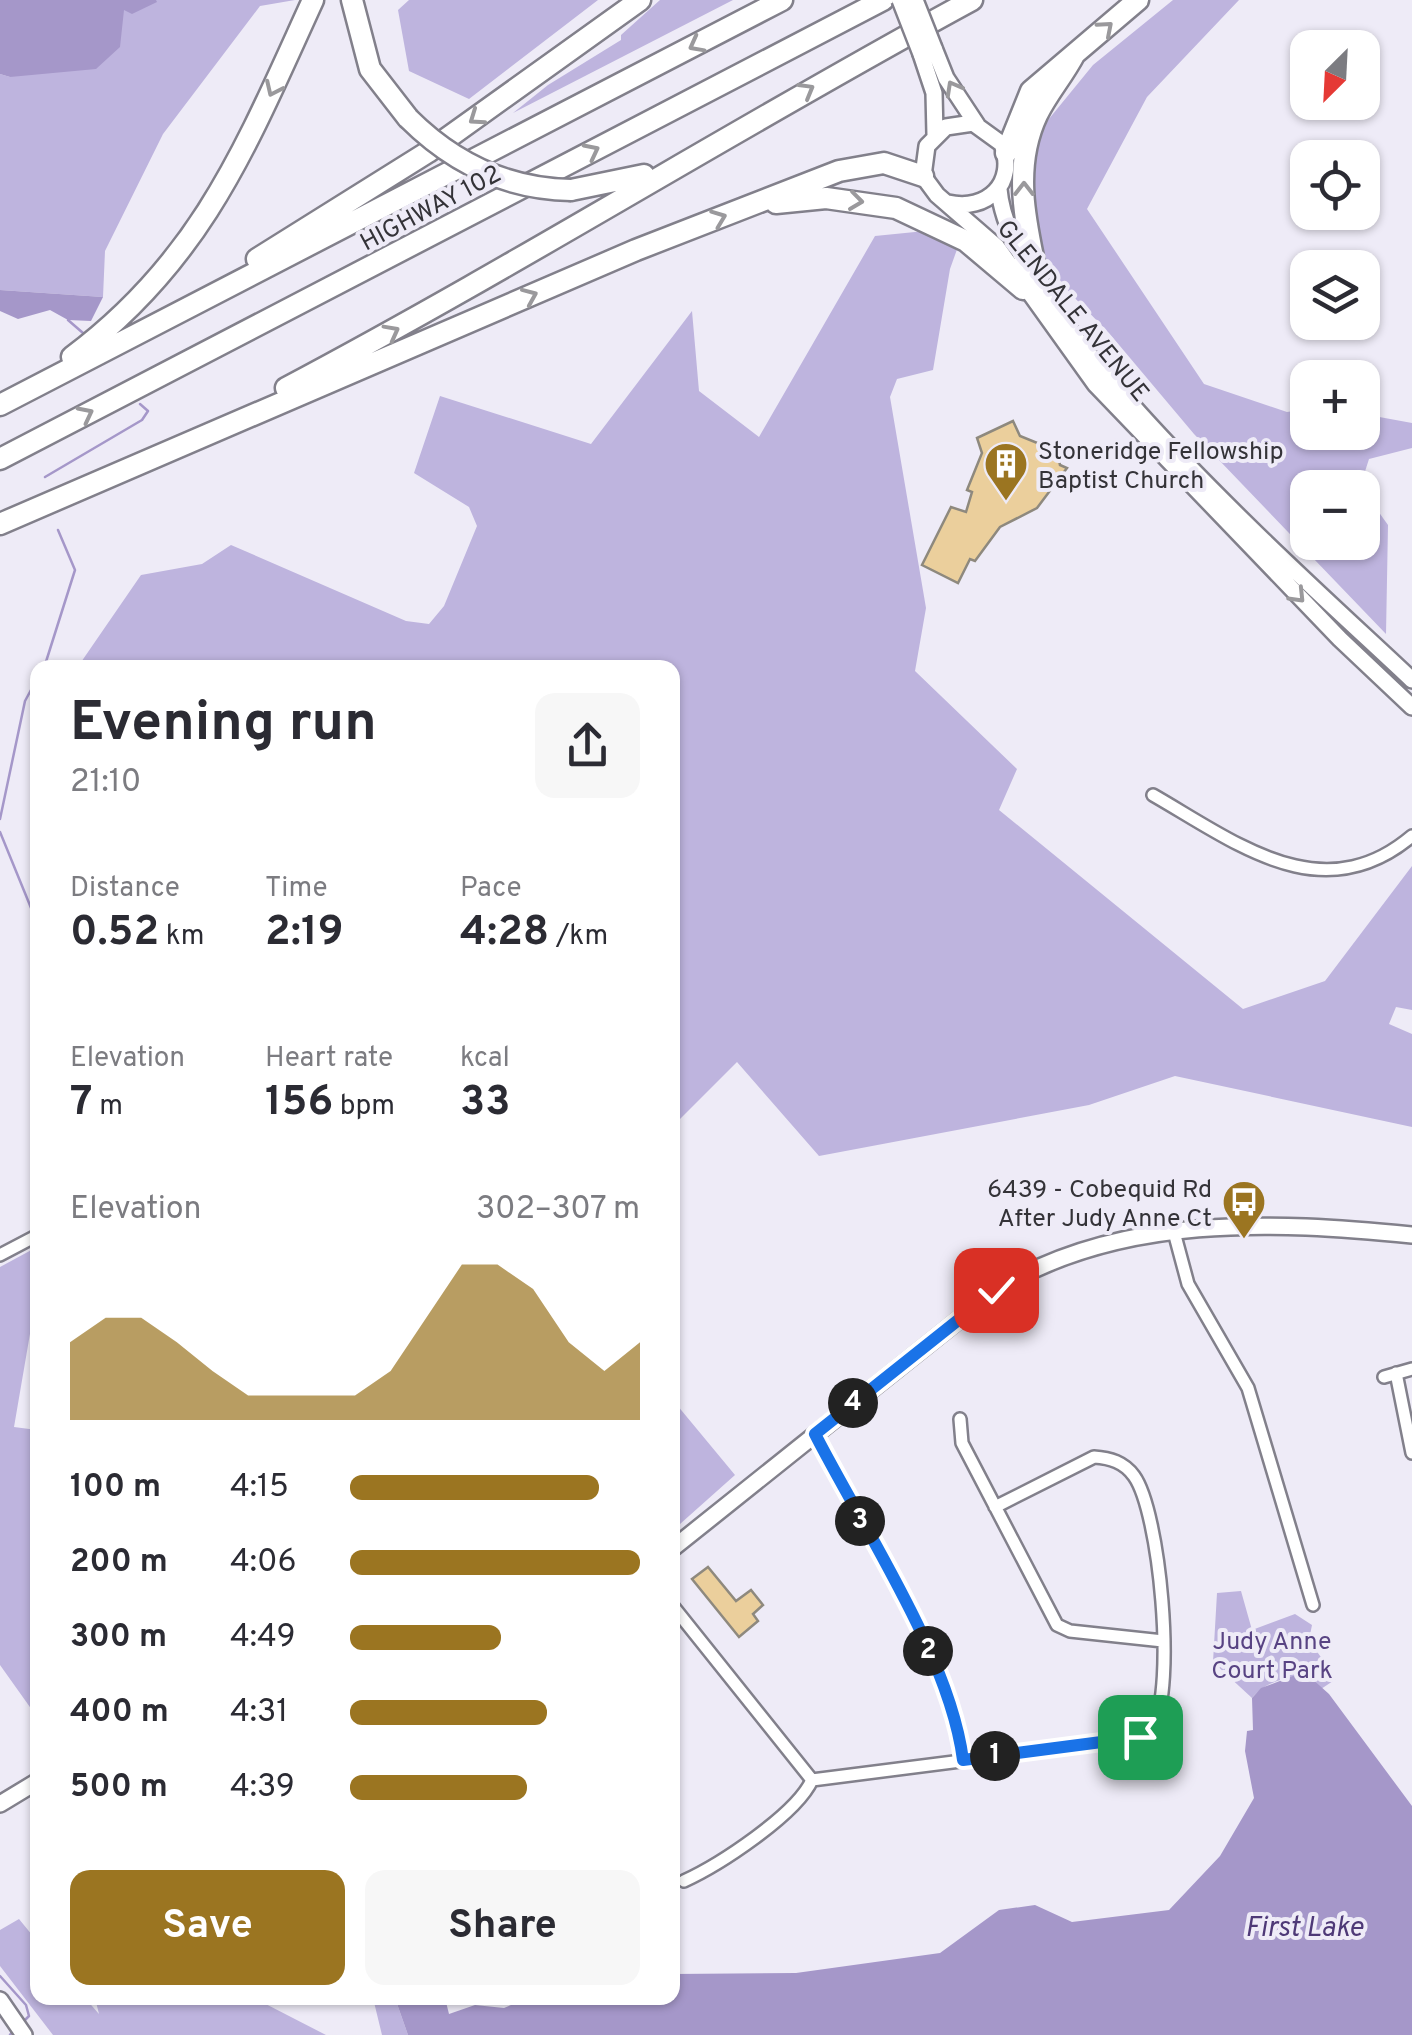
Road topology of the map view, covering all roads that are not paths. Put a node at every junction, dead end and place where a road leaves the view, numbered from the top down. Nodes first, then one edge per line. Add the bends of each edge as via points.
1 (313, 0) edge
2 (352, 0) edge
3 (640, 0) edge
4 (782, 0) edge
5 (883, 0) edge
6 (900, 0) edge
7 (915, 0) edge
8 (972, 0) edge
9 (1138, 0) edge
10 (928, 51) junction
11 (1074, 55) junction
12 (977, 125) junction
13 (935, 134) junction
14 (723, 138) junction
15 (1006, 153) junction
16 (923, 176) junction
17 (999, 189) junction
18 (759, 202) junction
19 (948, 203) junction
20 (1031, 287) junction
21 (145, 331) junction
22 (23, 393) junction
23 (0, 406) edge
24 (0, 459) edge
25 (152, 460) junction
26 (0, 524) edge
27 (1412, 680) edge
28 (1410, 707) edge
29 (1154, 795) dead end
30 (1412, 836) edge
31 (1174, 1232) junction
32 (1412, 1234) edge
33 (30, 1239) edge
34 (0, 1254) edge
35 (1412, 1369) edge
36 (960, 1419) dead end
37 (815, 1434) junction
38 (1412, 1453) edge
39 (994, 1507) junction
40 (680, 1542) edge
41 (1313, 1605) dead end
42 (680, 1615) edge
43 (1163, 1641) junction
44 (963, 1760) junction
45 (808, 1776) junction
46 (30, 1785) edge
47 (1, 1801) edge
48 (684, 1881) dead end
49 (0, 2000) edge
50 (24, 2035) edge

1 -> 22 highway via 220,194 187,247 112,326
2 - 14 highway, bridge via 370,69 429,138 478,170 528,186 571,190 647,174
3 -> 21 highway via 428,152
4 -> 21 highway, HIGHWAY 102
24 -> 5 highway, HIGHWAY 102
6 - 10 main road, bridge
7 - 10 main road, bridge
14 -> 8 highway
11 -> 9 highway
12 -> 10 main road
10 - 13 main road
11 - 15 highway via 1031,91
20 -> 11 highway via 1026,146 1037,114
12 - 13 main road via 960,123
12 - 15 main road via 997,137
13 - 16 main road
25 -> 14 highway via 436,309
15 - 17 main road, GLENDALE AVENUE
16 - 18 highway via 865,164
16 - 19 main road, GLENDALE AVENUE
17 - 19 main road, GLENDALE AVENUE via 976,205
17 - 20 main road, GLENDALE AVENUE
18 -> 20 highway via 826,198 896,208 966,241
25 -> 18 highway
19 - 20 main road, GLENDALE AVENUE
20 - 27 main road, GLENDALE AVENUE via 1108,379
20 -> 28 main road, GLENDALE AVENUE via 1095,384
21 - 22 highway, HIGHWAY 102
22 - 23 highway, HIGHWAY 102
25 - 26 highway
29 - 30 street via 1261,858 1306,870 1382,858
31 - 32 main road via 1256,1224
31 - 37 main road via 1087,1250 1022,1274
31 - 41 street via 1188,1284 1248,1388
33 - 34 street
35 - 38 street via 1390,1375
36 - 39 street via 962,1443
37 - 40 main road
37 - 44 street via 932,1658 958,1716
39 - 43 street via 1058,1625
39 - 43 street via 1082,1460 1123,1464 1140,1487 1163,1580
42 - 45 street
43 - 44 street via 1157,1717 1140,1737
44 - 45 street
45 - 48 street via 790,1806 714,1868
46 - 47 main road
49 - 50 main road

